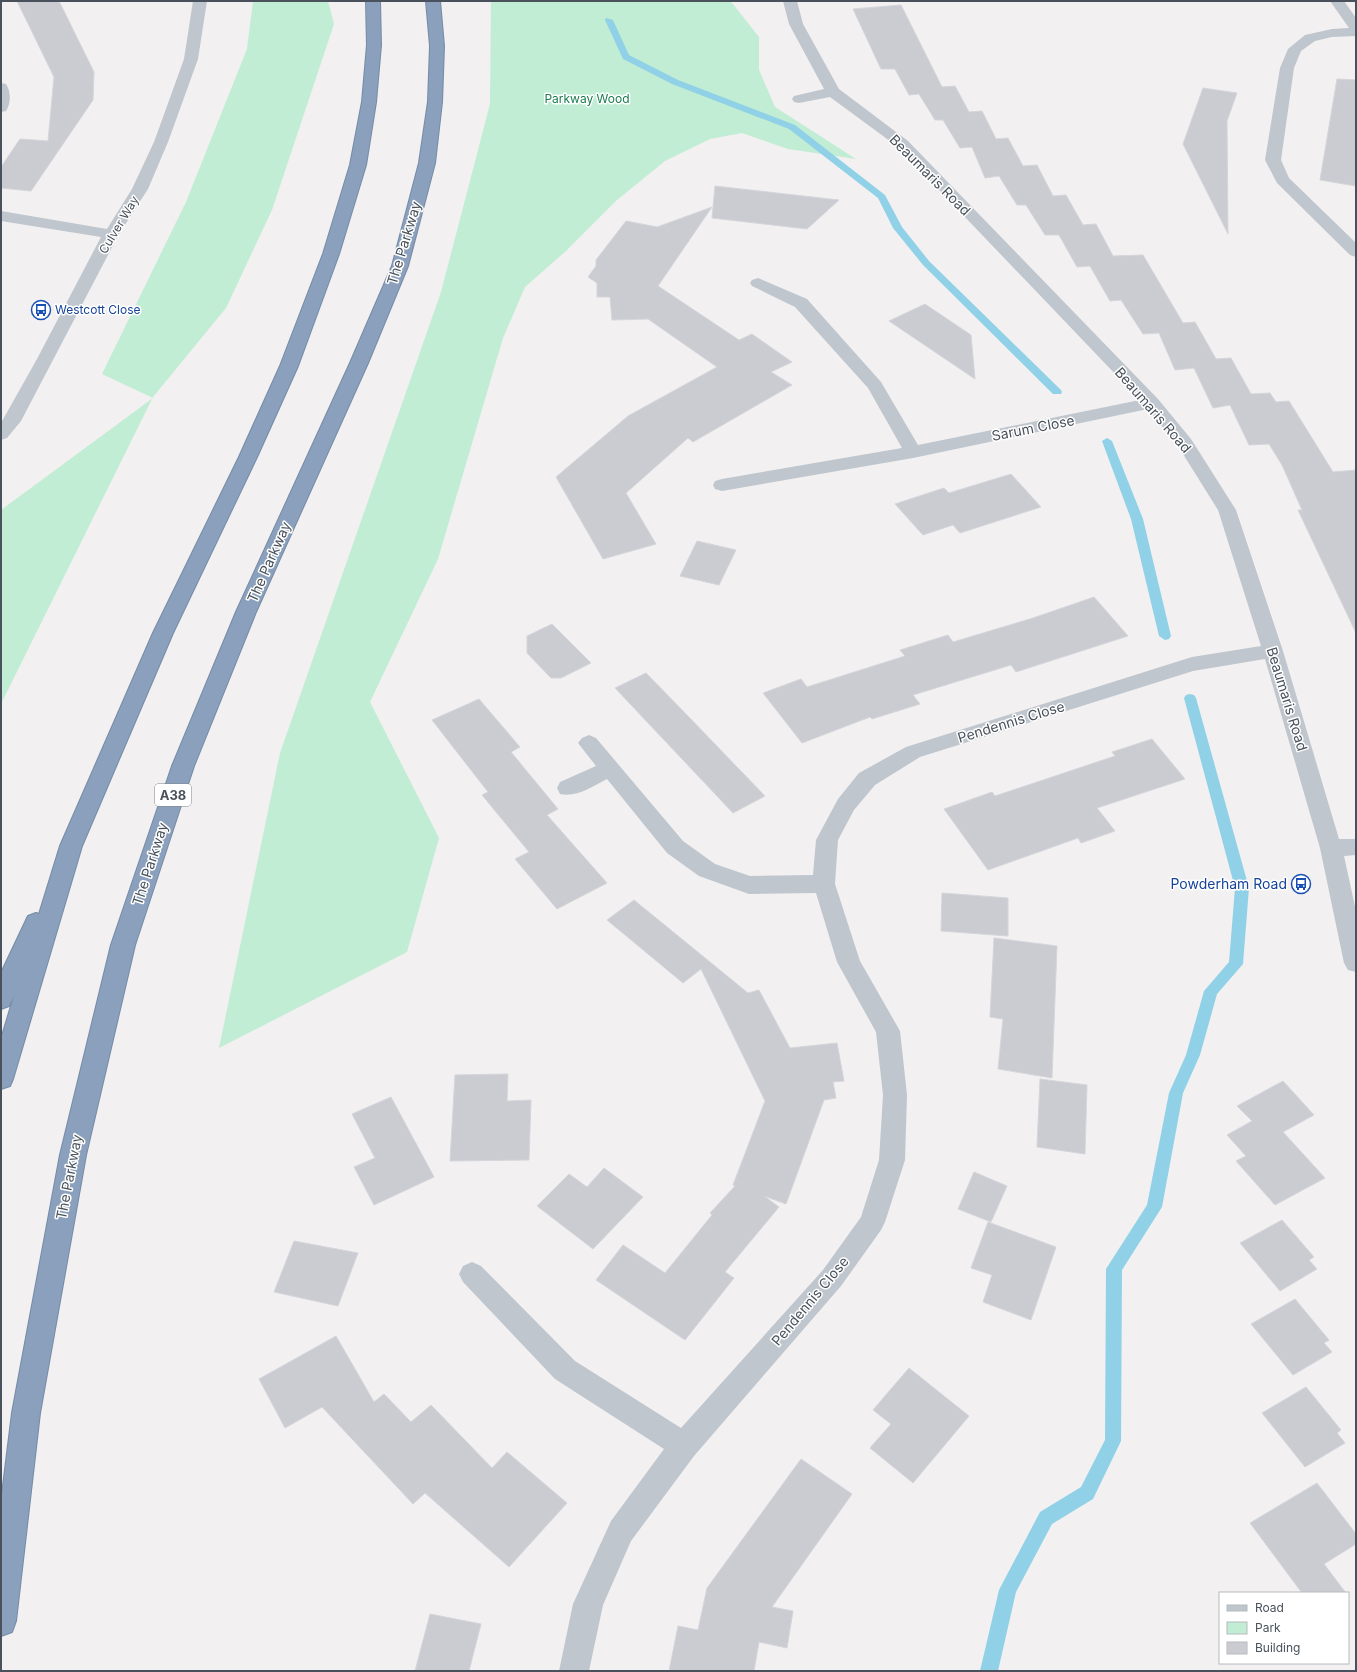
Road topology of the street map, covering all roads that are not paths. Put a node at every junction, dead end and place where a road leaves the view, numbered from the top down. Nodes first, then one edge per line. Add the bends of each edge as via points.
1 (200, 1) edge
2 (373, 1) edge
3 (433, 1) edge
4 (790, 1) edge
5 (1337, 1) edge
6 (1356, 28) edge
7 (1356, 32) edge
8 (1, 87) edge
9 (833, 92) junction
10 (799, 99) dead end
11 (1, 108) edge
12 (1, 216) edge
13 (111, 234) junction
14 (1356, 252) edge
15 (758, 283) dead end
16 (1152, 403) junction
17 (1, 434) edge
18 (913, 452) junction
19 (722, 485) dead end
20 (1273, 651) junction
21 (589, 743) dead end
22 (611, 768) junction
23 (568, 788) dead end
24 (71, 846) junction
25 (1356, 847) edge
26 (1331, 848) junction
27 (824, 884) junction
28 (1356, 963) edge
29 (1, 999) edge
30 (1, 1079) edge
31 (472, 1274) dead end
32 (684, 1446) junction
33 (1, 1621) edge
34 (574, 1671) edge

1 - 13 street, Culver Way via 190,59 161,142 140,189
2 - 24 highway via 374,45 369,102 358,165 331,254 289,366 163,633
3 - 33 highway, The Parkway / A38 via 437,46 435,102 427,163 400,266 359,364 246,612 186,759 123,945 73,1155 27,1405
4 - 9 street, Beaumaris Road via 796,24
5 - 6 street
7 - 14 street via 1332,33 1310,38 1295,49 1287,68 1273,160 1282,180
8 - 11 street
9 - 10 street
9 - 16 street, Beaumaris Road via 903,144
12 - 13 street
13 - 17 street, Culver Way via 12,421
15 - 18 street via 801,302 875,386
16 - 18 street, Sarum Close
16 - 20 street, Beaumaris Road via 1185,443 1227,510
18 - 19 street, Sarum Close
20 - 26 street, Beaumaris Road
20 - 27 street, Pendennis Close via 1192,664 913,752 867,780 846,805 827,840
21 - 22 street
22 - 23 street
22 - 27 street via 675,847 707,870 749,885
24 - 29 highway
24 - 30 highway
25 - 26 street
26 - 28 street, Beaumaris Road
27 - 32 street, Pendennis Close via 849,962 888,1031 895,1095 892,1160 872,1222 832,1278
31 - 32 street via 565,1370
32 - 34 street, Pendennis Close via 621,1531 588,1604

